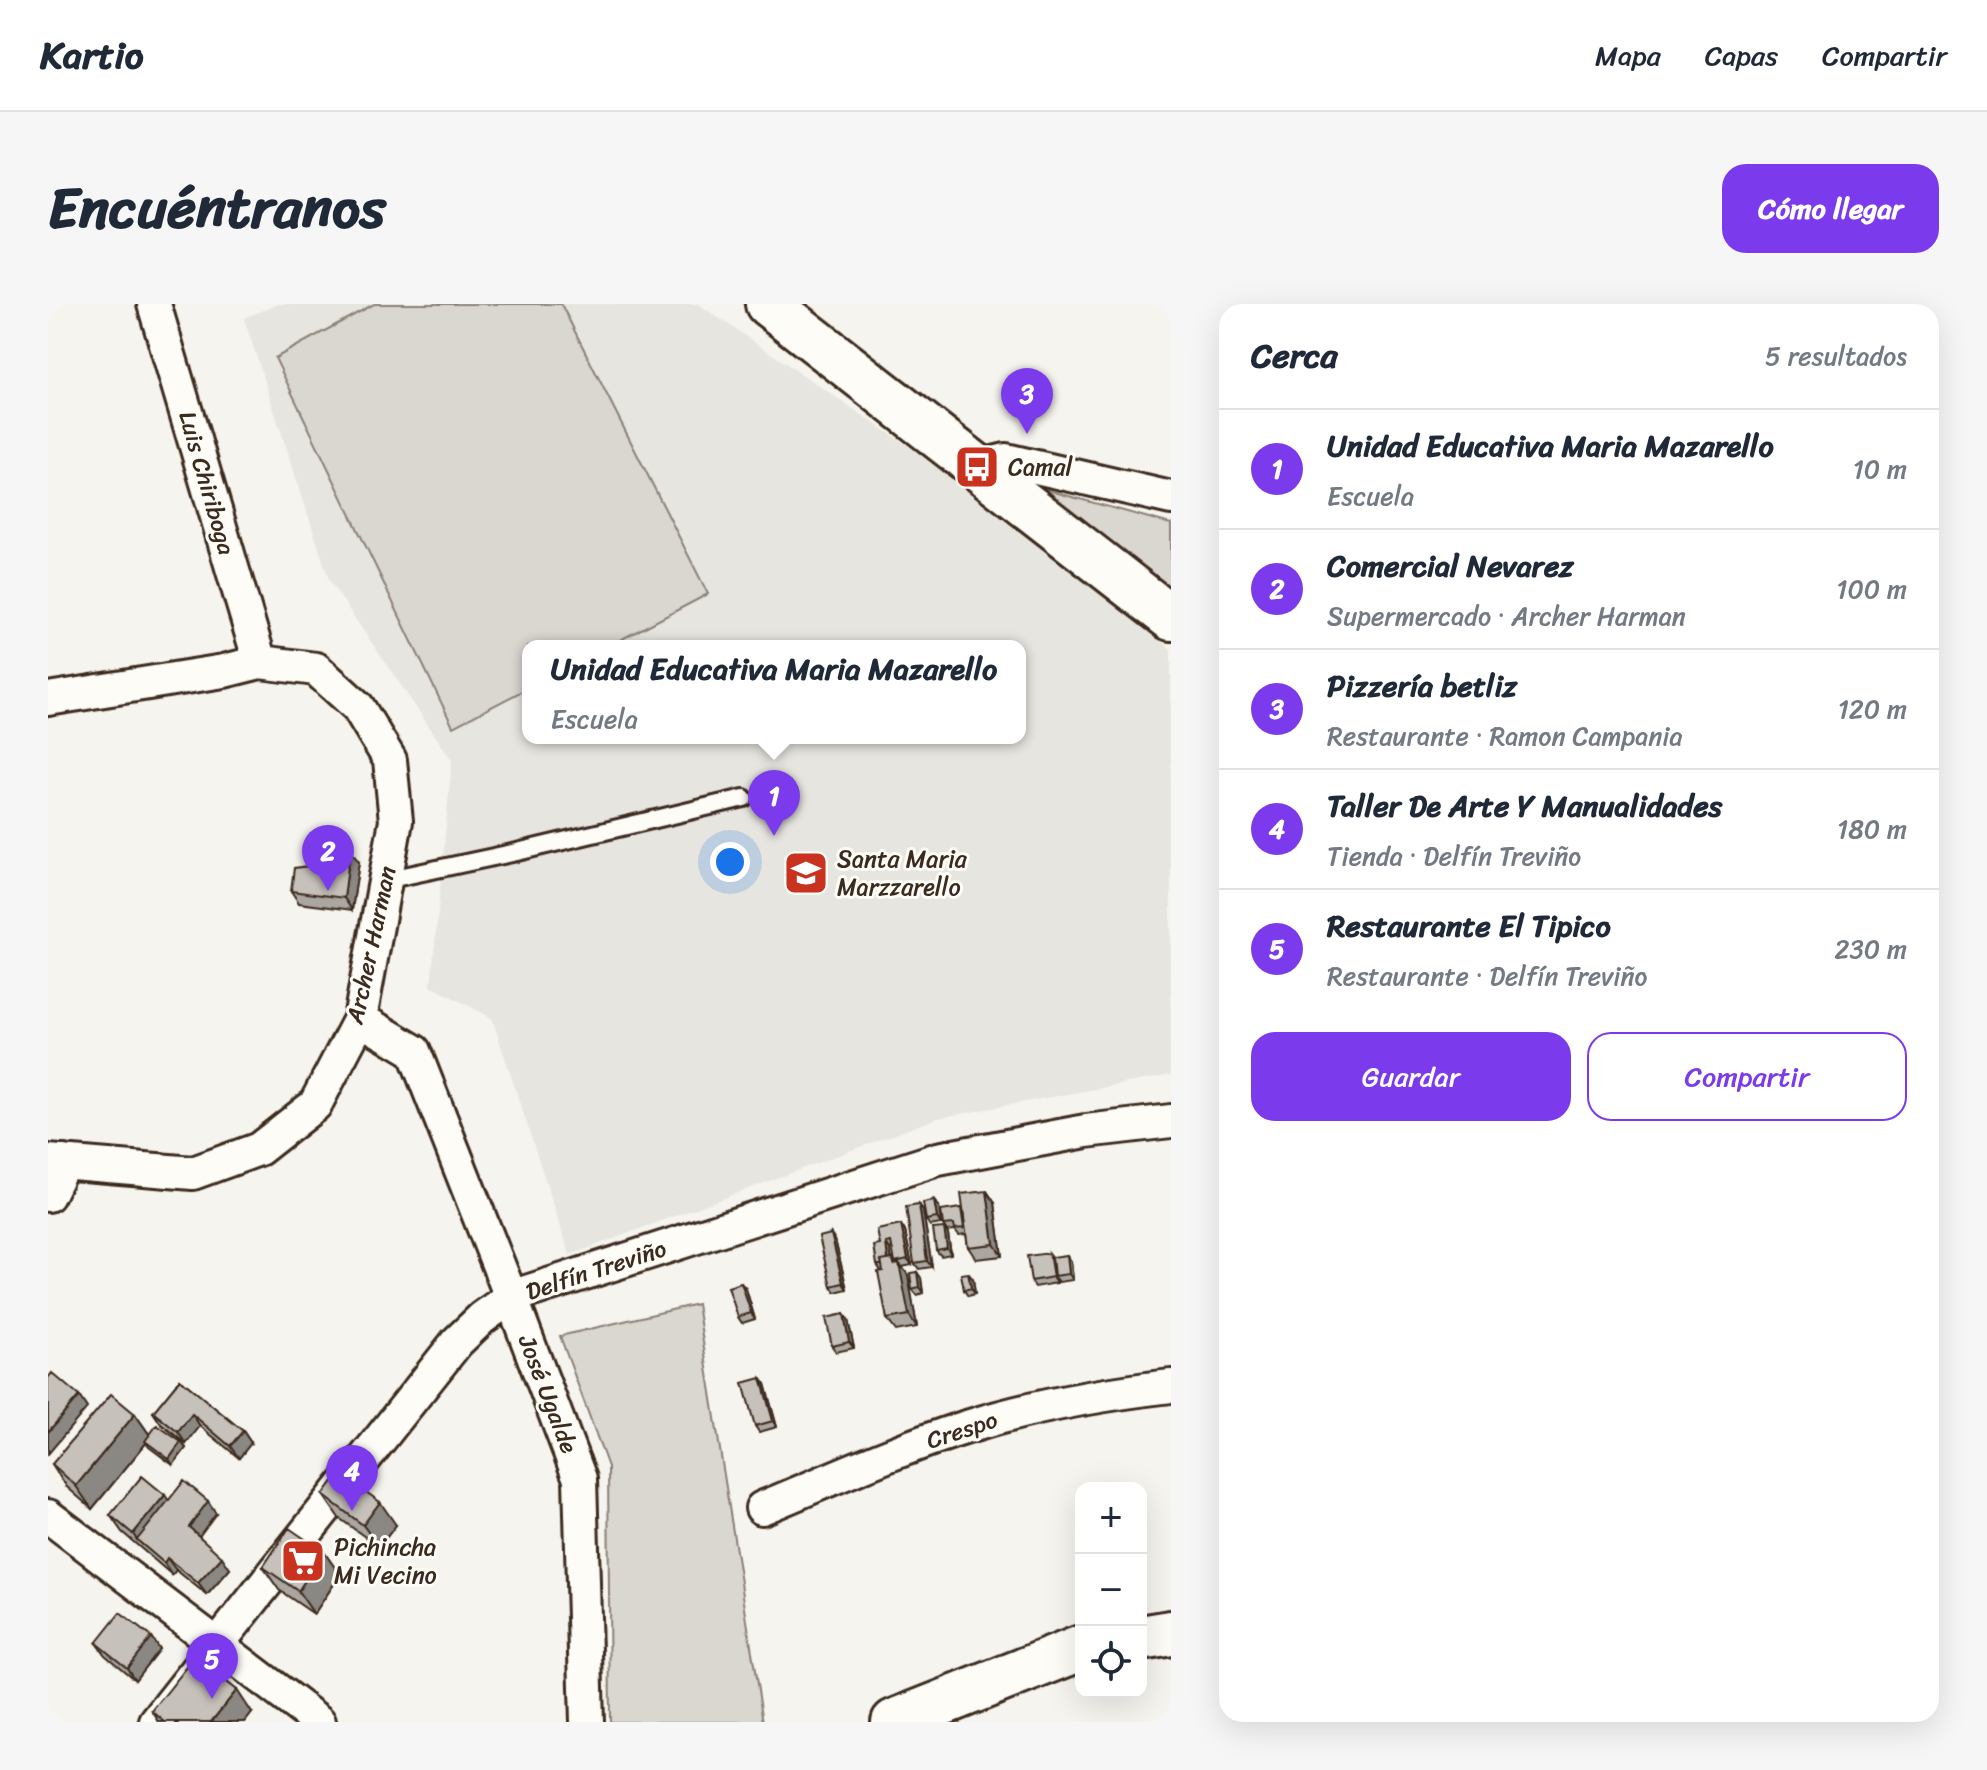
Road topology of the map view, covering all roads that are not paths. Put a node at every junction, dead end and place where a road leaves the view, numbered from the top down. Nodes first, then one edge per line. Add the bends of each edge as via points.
1 (154, 304) edge
2 (768, 304) edge
3 (977, 467) junction
4 (1171, 498) edge
5 (1171, 618) edge
6 (260, 662) junction
7 (48, 699) edge
8 (744, 798) dead end
9 (385, 880) junction
10 (360, 1019) junction
11 (1171, 1121) edge
12 (56, 1162) edge
13 (48, 1195) edge
14 (511, 1297) junction
15 (1171, 1386) edge
16 (762, 1508) dead end
17 (48, 1516) edge
18 (1171, 1633) edge
19 (1147, 1637) edge
20 (218, 1643) junction
21 (1075, 1650) edge
22 (156, 1722) edge
23 (319, 1722) edge
24 (587, 1722) edge
25 (894, 1722) edge

1 - 6 street, Luis Chiriboga
2 - 3 street
3 - 4 street via 1006,460
3 - 5 street
6 - 7 street
6 - 9 street, Archer Harman via 316,669 358,707 390,760 396,821
8 - 9 lane
9 - 10 street, Archer Harman
10 - 12 street, Archer Harman via 315,1105 259,1149 193,1173
10 - 14 street, José Ugalde via 414,1051
11 - 14 street, Delfín Treviño via 938,1159
12 - 13 street
14 - 20 street, Delfín Treviño via 457,1342
14 - 24 street, José Ugalde via 580,1479
15 - 16 street, Crespo via 1029,1410 968,1427
17 - 20 street
18 - 19 street
20 - 22 street, Delfín Treviño
20 - 23 street
21 - 25 street

